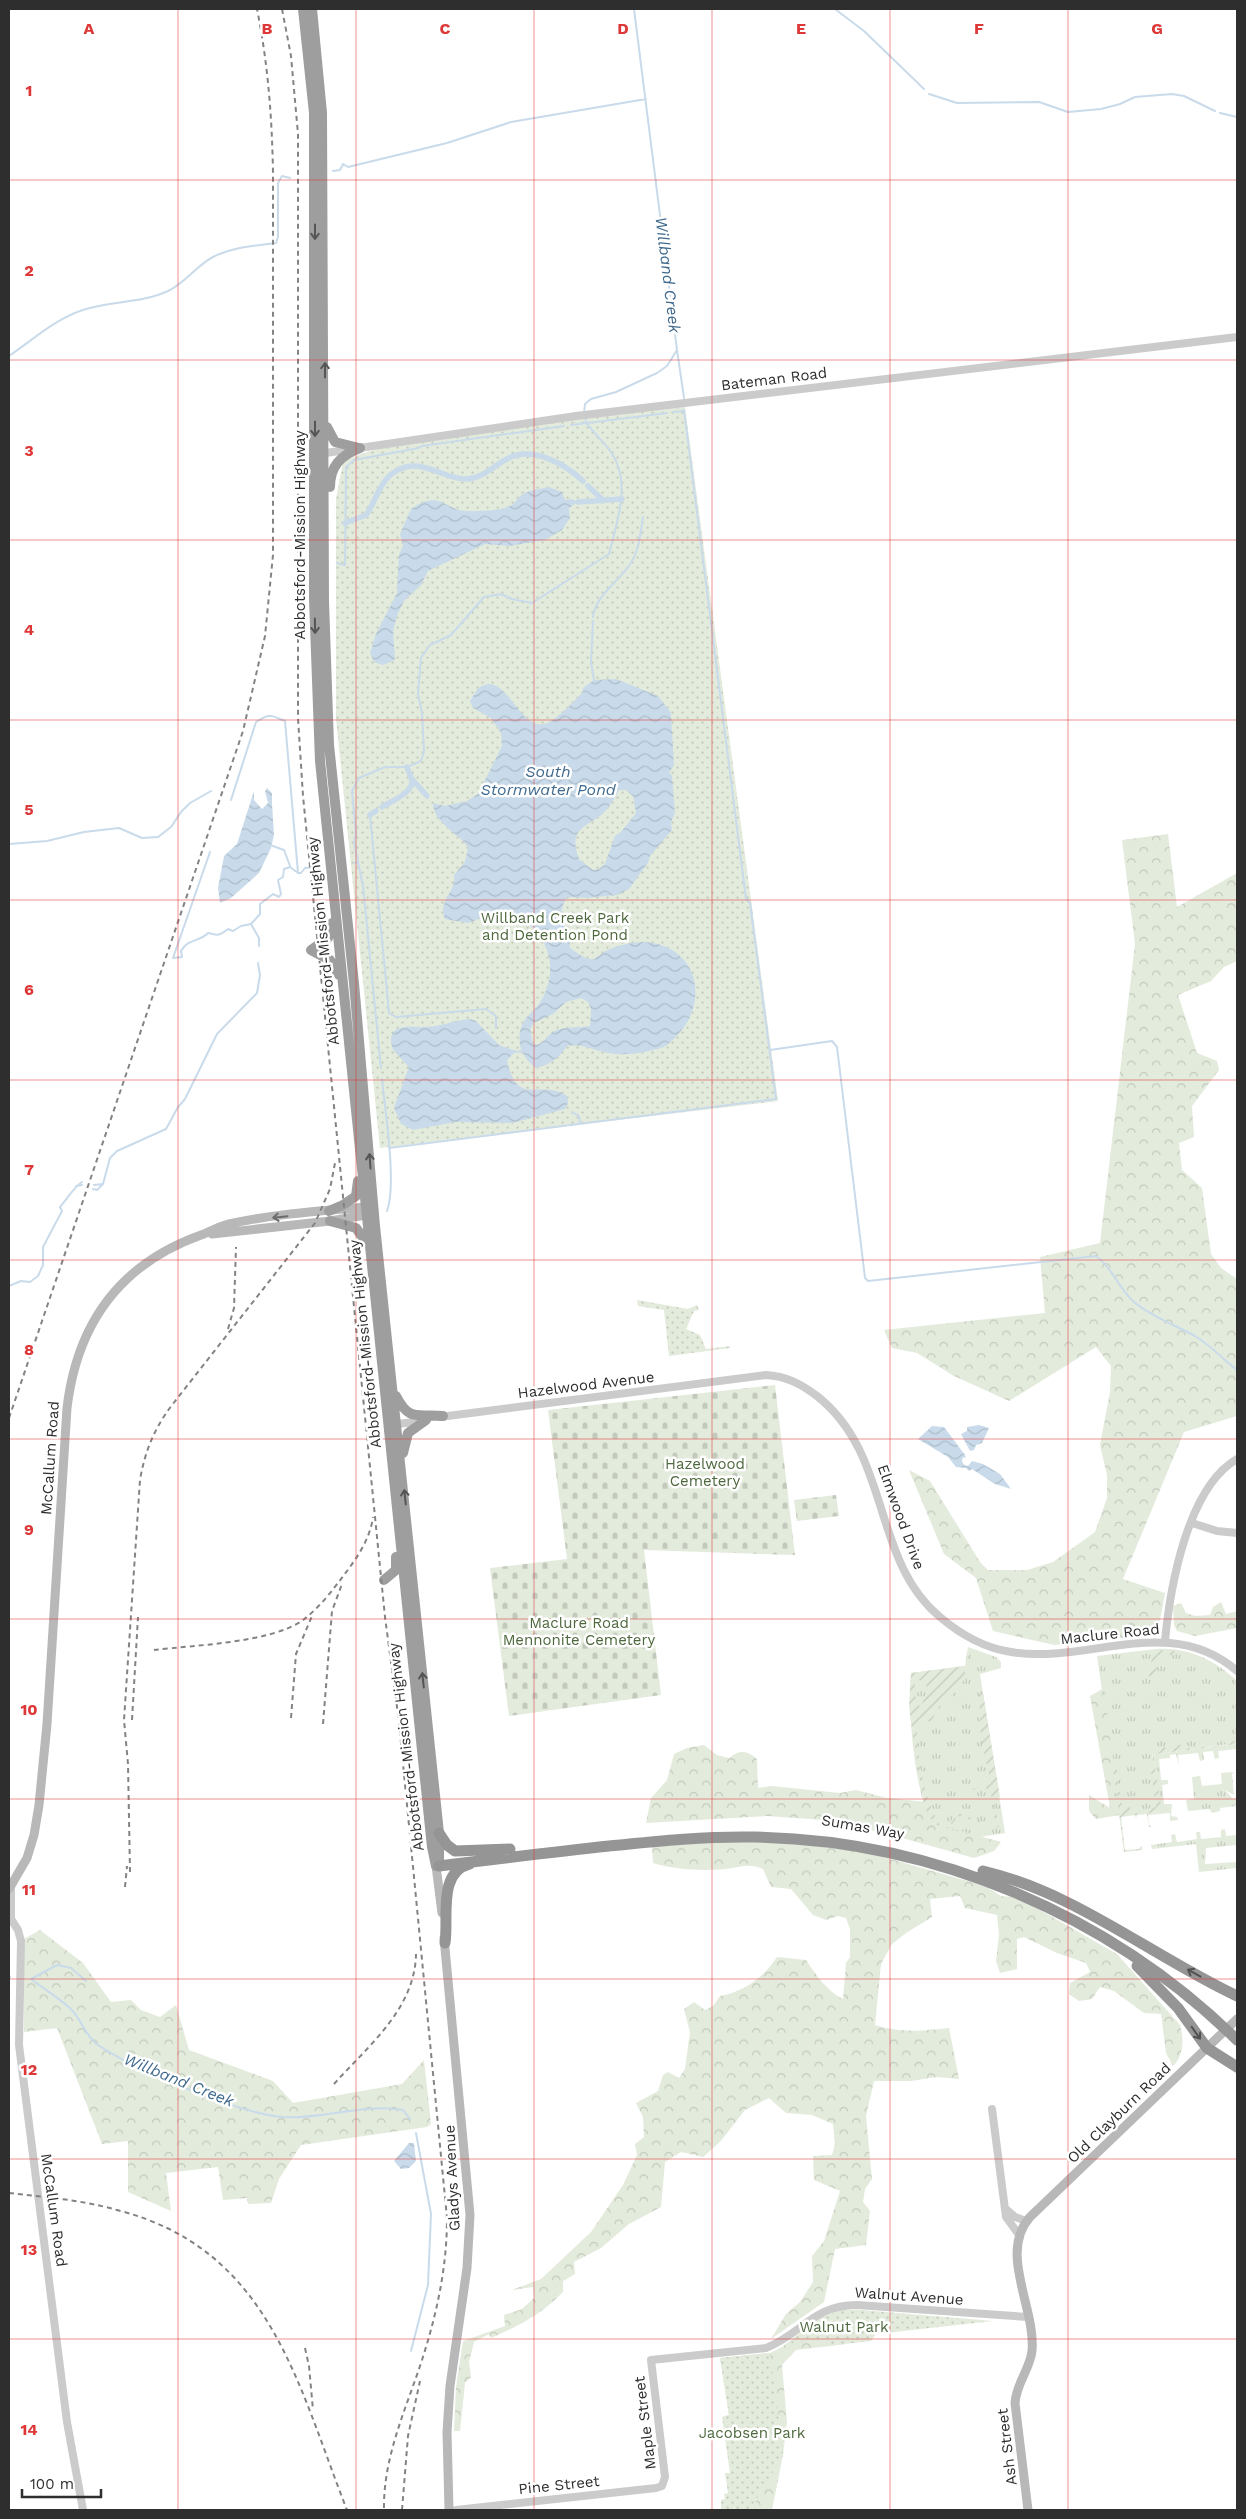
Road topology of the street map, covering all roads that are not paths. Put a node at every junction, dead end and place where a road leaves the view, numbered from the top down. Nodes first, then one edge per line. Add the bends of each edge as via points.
1 (303, 9) edge
2 (312, 9) edge
3 (1237, 337) edge
4 (325, 419) junction
5 (360, 448) junction
6 (319, 454) junction
7 (324, 602) junction
8 (330, 868) junction
9 (343, 989) junction
10 (357, 1087) junction
11 (369, 1211) junction
12 (330, 1216) junction
13 (370, 1253) junction
14 (779, 1377) joint
15 (393, 1389) junction
16 (388, 1414) junction
17 (443, 1416) junction
18 (426, 1420) junction
19 (397, 1424) junction
20 (1237, 1459) edge
21 (397, 1463) junction
22 (1192, 1522) junction
23 (1237, 1533) edge
24 (406, 1615) junction
25 (1165, 1641) junction
26 (1009, 1652) joint
27 (1236, 1668) edge
28 (440, 1833) junction
29 (510, 1853) junction
30 (438, 1865) junction
31 (982, 1871) junction
32 (10, 1888) edge
33 (1039, 1903) junction
34 (10, 1918) edge
35 (445, 1943) junction
36 (1237, 1996) edge
37 (1237, 2019) edge
38 (1237, 2030) edge
39 (1237, 2040) edge
40 (1210, 2045) junction
41 (1237, 2067) edge
42 (992, 2109) dead end
43 (1006, 2210) junction
44 (1022, 2228) junction
45 (1028, 2316) junction
46 (651, 2360) joint
47 (665, 2483) joint
48 (83, 2510) edge
49 (449, 2510) edge
50 (456, 2510) edge
51 (1028, 2510) edge

1 -> 6 highway, Abbotsford-Mission Highway via 314,113
4 -> 2 highway, Abbotsford-Mission Highway via 322,113
3 - 5 street, Bateman Road via 590,414
4 - 5 highway via 335,442
4 - 6 highway, Abbotsford-Mission Highway
5 - 6 street, Bateman Road
5 - 7 highway via 341,458 330,478
6 - 7 highway, Abbotsford-Mission Highway
6 -> 8 highway, Abbotsford-Mission Highway via 316,678
7 - 10 highway, Abbotsford-Mission Highway via 325,746
8 - 9 highway, Abbotsford-Mission Highway
8 - 9 highway via 332,931 326,940 311,950 333,963
9 - 10 highway, Abbotsford-Mission Highway
10 - 11 highway, Abbotsford-Mission Highway
10 - 12 highway via 358,1192
11 - 12 main road, McCallum Road
11 - 13 highway, Abbotsford-Mission Highway
11 - 15 highway, Abbotsford-Mission Highway
12 - 13 highway via 356,1228 366,1240
12 - 32 main road, McCallum Road via 204,1234 161,1253 120,1286 87,1332 72,1372 66,1408 47,1724 34,1835 27,1858
13 - 16 highway, Abbotsford-Mission Highway
14 - 17 street, Hazelwood Avenue via 766,1375
14 - 26 street, Elmwood Drive via 804,1386 848,1428 868,1468 902,1567 919,1596 942,1619 966,1636
15 - 17 highway via 403,1408 412,1415
15 - 19 highway, Abbotsford-Mission Highway
16 - 19 highway
16 - 21 highway, Abbotsford-Mission Highway
17 - 18 street, Hazelwood Avenue
18 - 19 street, Hazelwood Avenue
18 - 21 highway via 408,1433
19 - 21 highway, Abbotsford-Mission Highway
20 - 22 street via 1205,1490
21 - 24 highway, Abbotsford-Mission Highway
21 - 24 highway via 390,1487 397,1565 396,1570 384,1580 396,1584 400,1590
28 -> 21 highway, Abbotsford-Mission Highway
22 - 23 street via 1217,1531
22 - 25 street via 1171,1591
24 - 30 highway, Abbotsford-Mission Highway
25 - 26 street, Maclure Road via 1062,1653
25 - 27 street, Maclure Road via 1202,1649
28 - 29 highway via 454,1851
28 - 30 highway, Abbotsford-Mission Highway
29 - 30 highway, Sumas Way
29 - 31 highway, Sumas Way via 697,1831 779,1831 873,1842 928,1854
29 - 33 highway, Sumas Way via 710,1837 803,1839 926,1861
29 - 35 highway via 467,1864 451,1878
30 - 35 main road, Gladys Avenue
36 -> 31 highway via 1071,1905 1014,1880
31 - 38 highway, Sumas Way via 1066,1908 1125,1941 1191,1989
32 - 34 street
33 - 39 highway, Sumas Way via 1092,1930 1142,1962 1184,1993
33 -> 40 highway via 1138,1967
34 - 48 street, McCallum Road via 18,1930 22,1952 19,2044 68,2422
35 - 49 main road, Gladys Avenue via 470,2215 466,2276 450,2386 447,2432
37 - 40 main road, Old Clayburn Road
40 - 41 highway
40 - 44 main road, Old Clayburn Road
42 - 43 street
43 - 44 street
43 - 44 street via 1009,2223
44 - 45 main road, Ash Street via 1017,2256
45 - 46 street, Walnut Avenue via 839,2306 820,2312 766,2348
45 - 51 main road, Ash Street via 1032,2353 1015,2403
46 - 47 street, Maple Street
47 - 50 street, Pine Street via 656,2488

